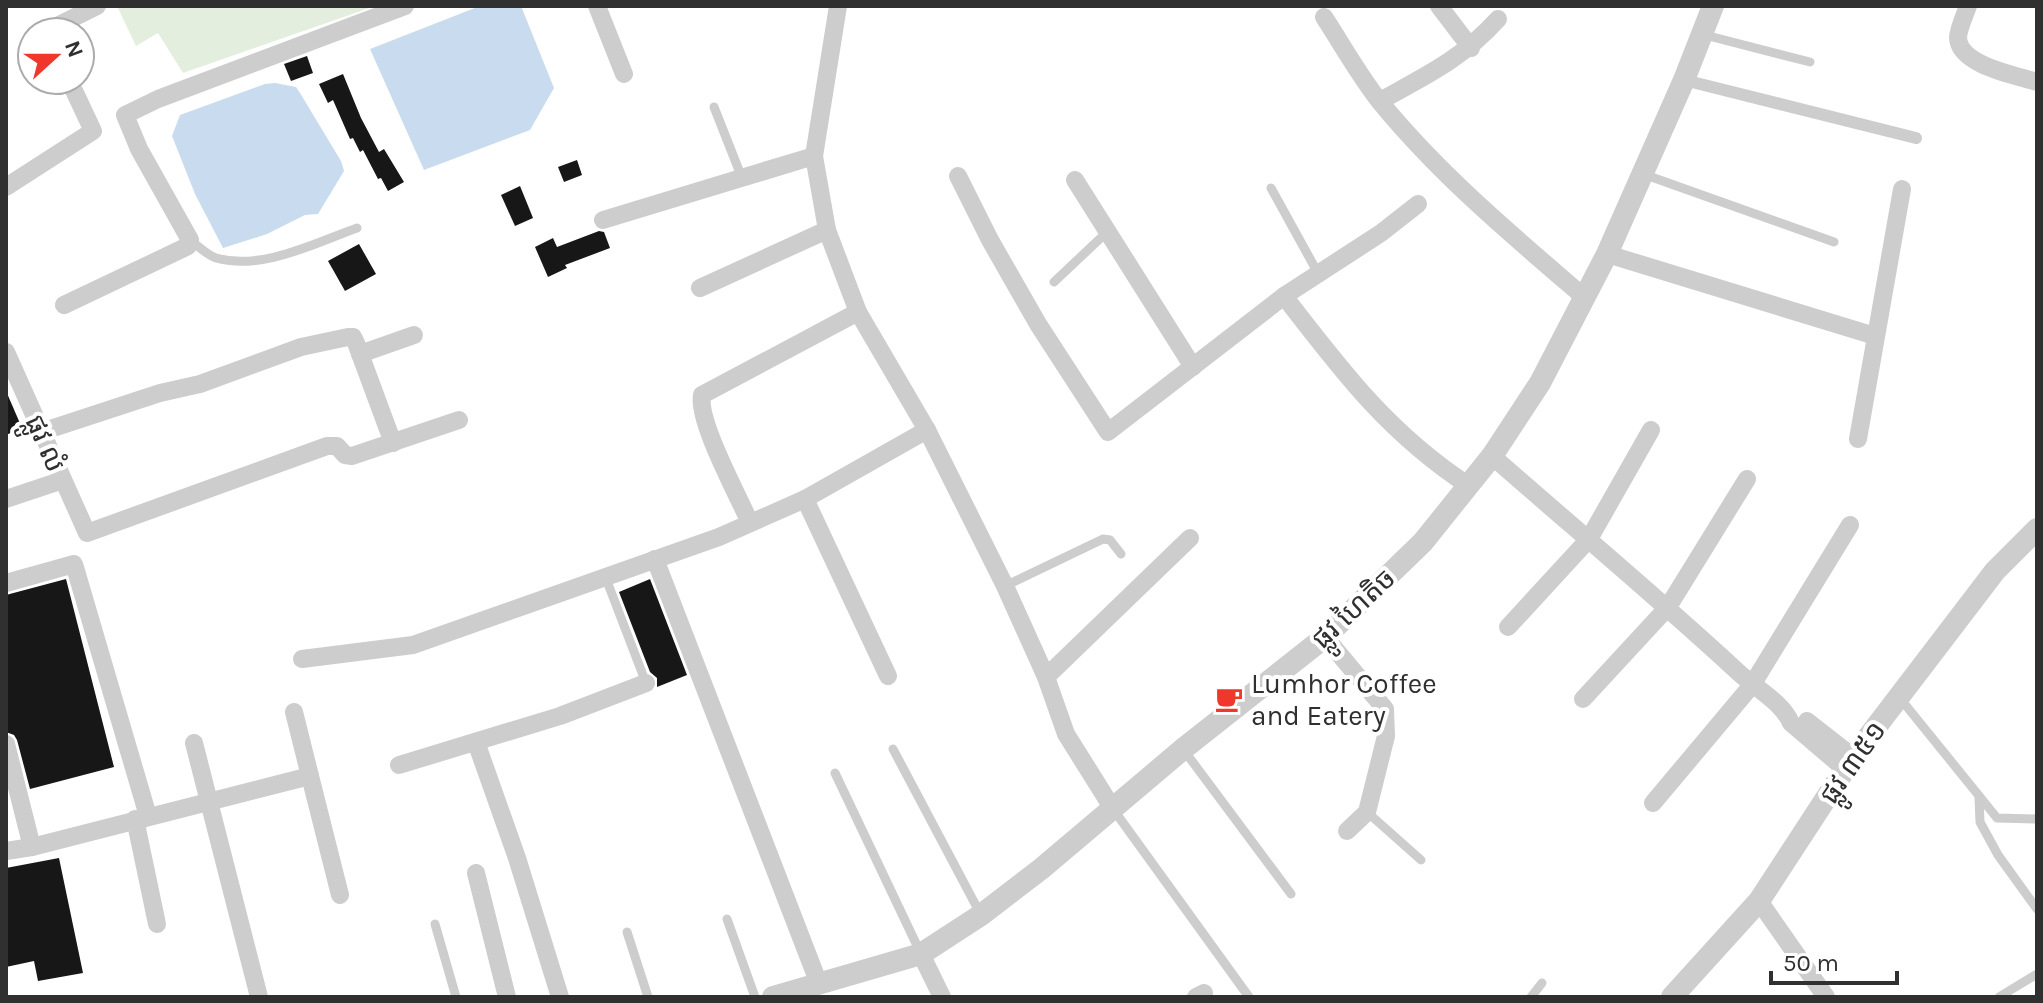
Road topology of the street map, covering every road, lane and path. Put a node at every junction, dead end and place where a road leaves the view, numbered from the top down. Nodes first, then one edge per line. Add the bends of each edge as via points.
1 (97, 6) edge
2 (405, 6) edge
3 (597, 6) edge
4 (838, 6) edge
5 (1439, 6) edge
6 (1713, 6) edge
7 (1968, 6) edge
8 (77, 16) edge
9 (1324, 17) dead end
10 (1498, 19) dead end
11 (1701, 34) junction
12 (1471, 48) junction
13 (1810, 62) dead end
14 (624, 74) dead end
15 (1684, 80) junction
16 (2037, 82) edge
17 (77, 96) edge
18 (1380, 101) junction
19 (714, 107) dead end
20 (125, 115) junction
21 (93, 131) junction
22 (1916, 138) dead end
23 (814, 156) junction
24 (1643, 174) junction
25 (958, 176) dead end
26 (742, 178) junction
27 (1075, 180) dead end
28 (6, 187) edge
29 (1271, 188) dead end
30 (1902, 189) dead end
31 (1418, 204) dead end
32 (603, 220) dead end
33 (357, 228) dead end
34 (827, 230) junction
35 (1107, 232) junction
36 (190, 240) junction
37 (1834, 242) dead end
38 (1607, 254) junction
39 (1319, 275) junction
40 (1054, 282) dead end
41 (700, 288) dead end
42 (1284, 296) junction
43 (1584, 297) junction
44 (64, 305) dead end
45 (858, 312) junction
46 (414, 335) dead end
47 (1875, 336) junction
48 (6, 352) edge
49 (360, 354) junction
50 (1193, 367) junction
51 (459, 420) dead end
52 (927, 430) junction
53 (1651, 430) dead end
54 (41, 432) junction
55 (1858, 439) dead end
56 (393, 443) junction
57 (1492, 456) junction
58 (1747, 479) dead end
59 (63, 480) junction
60 (1469, 486) junction
61 (6, 499) edge
62 (805, 499) junction
63 (750, 523) junction
64 (1850, 525) dead end
65 (2037, 529) edge
66 (1190, 538) dead end
67 (1589, 539) junction
68 (1121, 554) dead end
69 (655, 559) junction
70 (605, 576) junction
71 (6, 583) edge
72 (1005, 586) junction
73 (1668, 607) junction
74 (1508, 627) dead end
75 (1325, 637) junction
76 (302, 659) dead end
77 (888, 676) dead end
78 (1046, 677) junction
79 (646, 683) joint
80 (1752, 685) junction
81 (1899, 697) junction
82 (1583, 699) dead end
83 (294, 712) dead end
84 (476, 742) junction
85 (194, 743) dead end
86 (6, 744) edge
87 (893, 749) dead end
88 (1183, 749) junction
89 (1849, 763) junction
90 (399, 765) dead end
91 (835, 773) dead end
92 (310, 776) junction
93 (1979, 796) junction
94 (208, 801) junction
95 (1653, 803) dead end
96 (1113, 809) junction
97 (1367, 812) junction
98 (141, 818) junction
99 (2037, 819) edge
100 (1347, 831) dead end
101 (32, 847) junction
102 (6, 851) edge
103 (1421, 860) dead end
104 (476, 873) dead end
105 (1291, 894) dead end
106 (340, 895) dead end
107 (1759, 901) junction
108 (2037, 909) edge
109 (981, 915) junction
110 (727, 919) dead end
111 (157, 924) dead end
112 (435, 924) dead end
113 (627, 932) dead end
114 (921, 954) junction
115 (2037, 974) edge
116 (1542, 983) dead end
117 (819, 984) junction
118 (784, 995) edge
119 (259, 997) edge
120 (456, 997) edge
121 (507, 997) edge
122 (560, 997) edge
123 (648, 997) edge
124 (755, 997) edge
125 (942, 997) edge
126 (1249, 997) edge
127 (1531, 997) edge
128 (1672, 997) edge
129 (1826, 997) edge
130 (1999, 997) edge

1 - 8 street
2 - 20 street
3 - 14 street
4 - 23 street
5 - 12 street
6 - 11 street, ផ្លូវ ហៃតិច
7 - 16 street via 1958,36 1962,52
9 - 18 street
10 - 12 street
11 - 13 lane
11 - 15 street, ផ្លូវ ហៃតិច
12 - 18 street
15 - 22 street
15 - 24 street, ផ្លូវ ហៃតិច
17 - 21 street
18 - 43 street via 1456,185
19 - 26 lane
20 - 21 street
20 - 36 street
21 - 28 street
23 - 26 street
23 - 34 street
24 - 37 lane
24 - 38 street, ផ្លូវ ហៃតិច
25 - 50 street via 1038,324 1108,432
26 - 32 street
27 - 35 street
29 - 39 lane
30 - 47 street
31 - 39 street
33 - 36 lane via 267,259 214,257
34 - 41 street
34 - 45 street
35 - 40 lane
35 - 50 street
36 - 44 street via 185,250
38 - 43 street, ផ្លូវ ហៃតិច
38 - 47 street
39 - 42 street
42 - 50 street
42 - 60 street via 1399,434
43 - 57 street, ផ្លូវ ហៃតិច via 1540,383
45 - 52 street
45 - 63 street via 702,395 708,429
46 - 49 street
47 - 55 street
48 - 54 street, ផ្លូវ លំ
49 - 54 street via 353,337 301,347
49 - 56 street
51 - 56 street
52 - 62 street
52 - 72 street
53 - 67 street
54 - 59 street, ផ្លូវ លំ
56 - 59 street, ផ្លូវ លំ via 352,456 327,446 87,533
57 - 60 street, ផ្លូវ ហៃតិច
57 - 67 street
58 - 73 street
59 - 61 street
60 - 75 street, ផ្លូវ ហៃតិច via 1423,542
62 - 63 street
62 - 77 street
63 - 69 street
64 - 80 street
65 - 81 street, ផ្លូវ ៣៥១ via 1995,571
66 - 78 street
67 - 73 street
67 - 74 street
68 - 72 lane via 1103,539
69 - 70 street
69 - 117 street
70 - 76 street via 413,645
70 - 79 lane
71 - 98 street via 74,564
72 - 78 street
73 - 80 street
73 - 82 street
75 - 88 street, ផ្លូវ ហៃតិច
75 - 97 street via 1385,709 1386,736
78 - 96 street via 1066,734
79 - 84 street
80 - 89 street via 1787,713 1798,714
80 - 95 street
81 - 89 street, ផ្លូវ ៣៥១
81 - 93 lane
83 - 92 street
84 - 90 street
84 - 122 street
85 - 94 street
86 - 101 street
87 - 109 lane
88 - 96 street, ផ្លូវ ហៃតិច
88 - 105 lane
89 - 107 street, ផ្លូវ ៣៥១
91 - 114 lane
92 - 94 street
92 - 106 street
93 - 99 lane via 1997,818
93 - 108 lane via 1980,822
94 - 98 street
94 - 119 street
96 - 109 street, ផ្លូវ ហៃតិច
96 - 126 lane
97 - 100 street
97 - 103 lane
98 - 101 street
98 - 111 street
101 - 102 street
104 - 121 street
107 - 128 street, ផ្លូវ ៣៥១
107 - 129 street
109 - 114 street, ផ្លូវ ហៃតិច
110 - 124 lane
112 - 120 lane
113 - 123 lane
114 - 117 street, ផ្លូវ ហៃតិច
114 - 125 street
115 - 130 lane
116 - 127 lane
117 - 118 street, ផ្លូវ ហៃតិច

